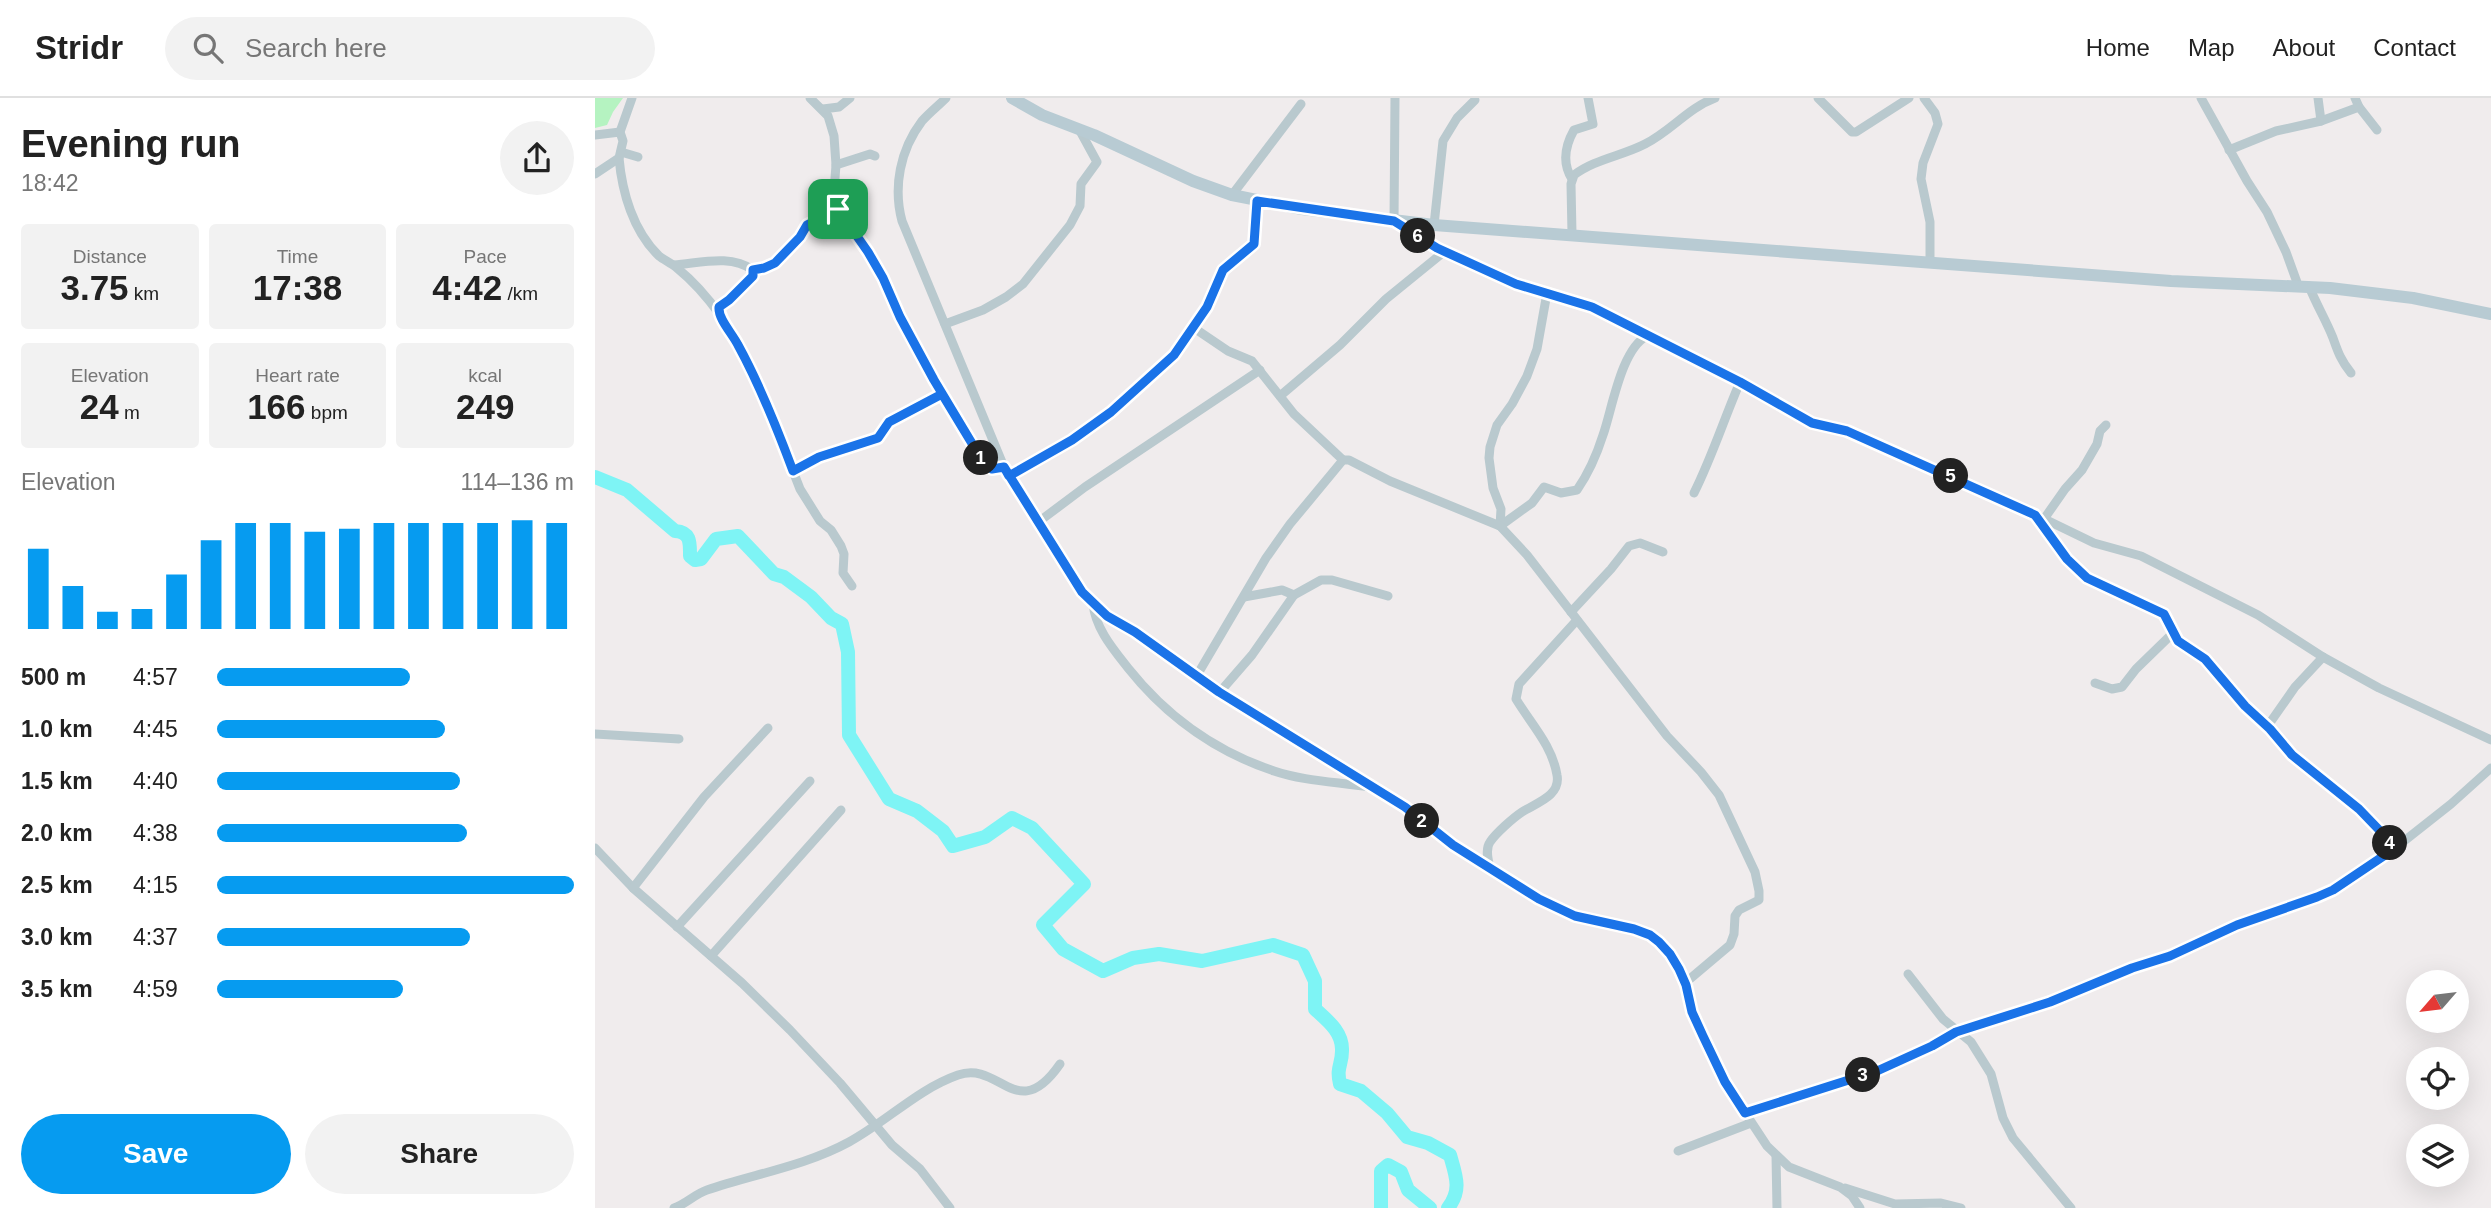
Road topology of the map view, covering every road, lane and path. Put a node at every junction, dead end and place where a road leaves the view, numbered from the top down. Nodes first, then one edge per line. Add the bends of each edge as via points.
1 (632, 98) edge
2 (810, 98) edge
3 (850, 98) edge
4 (946, 98) edge
5 (1395, 98) edge
6 (1588, 98) edge
7 (1714, 98) edge
8 (1818, 98) edge
9 (1909, 98) edge
10 (1924, 98) edge
11 (2201, 98) edge
12 (2318, 98) edge
13 (1017, 99) edge
14 (1475, 100) dead end
15 (1698, 102) edge
16 (2357, 102) edge
17 (1301, 104) dead end
18 (823, 109) junction
19 (2321, 121) junction
20 (1079, 129) junction
21 (2377, 130) dead end
22 (620, 132) junction
23 (595, 135) edge
24 (2229, 150) junction
25 (620, 155) junction
26 (876, 156) dead end
27 (638, 157) dead end
28 (836, 165) junction
29 (595, 174) edge
30 (1572, 179) junction
31 (1232, 195) junction
32 (1257, 201) junction
33 (838, 209) junction
34 (1394, 221) junction
35 (1434, 225) junction
36 (1572, 234) junction
37 (1445, 251) junction
38 (1930, 262) junction
39 (674, 265) junction
40 (753, 270) junction
41 (2303, 286) junction
42 (1547, 293) junction
43 (718, 313) junction
44 (2491, 314) edge
45 (945, 324) junction
46 (1194, 328) junction
47 (1647, 336) junction
48 (1260, 370) junction
49 (2351, 373) dead end
50 (1740, 382) junction
51 (942, 394) junction
52 (1280, 396) junction
53 (2106, 425) dead end
54 (1343, 460) junction
55 (1004, 467) junction
56 (793, 471) junction
57 (1009, 476) junction
58 (1694, 493) dead end
59 (2040, 517) junction
60 (1037, 523) junction
61 (1500, 526) junction
62 (1663, 552) dead end
63 (852, 586) dead end
64 (1294, 595) junction
65 (1388, 596) dead end
66 (1244, 597) junction
67 (1093, 603) junction
68 (1574, 616) junction
69 (2173, 633) junction
70 (2323, 657) junction
71 (1196, 677) junction
72 (2095, 683) dead end
73 (1219, 692) junction
74 (2267, 727) junction
75 (768, 728) dead end
76 (595, 734) edge
77 (679, 739) dead end
78 (2491, 740) edge
79 (2491, 768) edge
80 (810, 781) dead end
81 (1374, 788) junction
82 (841, 810) dead end
83 (595, 848) edge
84 (2394, 849) junction
85 (1490, 868) junction
86 (632, 888) junction
87 (677, 927) junction
88 (712, 956) junction
89 (1908, 974) dead end
90 (1685, 983) junction
91 (1956, 1032) junction
92 (1060, 1064) dead end
93 (1745, 1113) junction
94 (1751, 1123) junction
95 (874, 1125) junction
96 (1678, 1151) dead end
97 (1776, 1156) junction
98 (1840, 1187) junction
99 (674, 1208) edge
100 (950, 1208) edge
101 (1777, 1208) edge
102 (1860, 1208) edge
103 (1961, 1208) edge
104 (2071, 1208) edge

1 - 22 street
2 - 18 street
3 - 18 street via 839,107
4 - 45 street via 912,136 898,170 902,221
5 - 34 street
6 - 30 street via 1593,124 1574,130 1565,146
7 - 15 street
8 - 9 street via 1852,132
10 - 38 street via 1938,124 1921,178 1930,222
11 - 24 street
12 - 19 street
13 - 20 street via 1042,115
14 - 35 street via 1443,141
15 - 30 street via 1646,144 1604,159
16 - 19 street
16 - 21 street
17 - 31 street
18 - 28 street via 834,136
19 - 24 street via 2276,131
20 - 31 street
20 - 45 street via 1097,162 1081,184 1080,206 1070,225 1023,284 983,310
22 - 23 street
22 - 25 street via 624,141
24 - 41 street via 2267,212
25 - 27 street
25 - 29 street
25 - 39 street via 622,188 635,221 659,256
26 - 28 street
28 - 33 street
30 - 36 street
31 - 32 street
32 - 34 street
32 - 46 street via 1254,244 1223,270
33 - 40 street via 807,225 775,263
33 - 51 street via 883,278
34 - 35 street
34 - 37 street
35 - 36 street
36 - 38 street
37 - 42 street
37 - 52 street
38 - 41 street
39 - 40 street via 721,259
39 - 43 street
40 - 43 street via 753,276
41 - 44 street via 2413,298
41 - 49 street
42 - 47 street via 1592,307
42 - 61 street via 1537,349 1490,447
43 - 56 street via 749,366
45 - 55 street
46 - 48 street
46 - 57 street via 1174,355 1111,412
47 - 50 street
47 - 61 street via 1637,342 1630,356 1598,450 1577,490 1561,493 1544,487 1532,503
48 - 52 street
48 - 60 street
50 - 58 street
50 - 59 street via 1812,423 1847,431
51 - 55 street via 985,465
51 - 56 street via 889,422 878,438 819,457
52 - 54 street
53 - 59 street via 2081,470
54 - 61 street
54 - 66 street via 1290,524
55 - 57 street
56 - 63 street via 820,521 841,546 843,573
57 - 60 street
59 - 69 street via 2067,559 2087,578 2155,608 2164,614
59 - 70 street via 2094,543 2141,555 2258,615
60 - 67 street
61 - 68 street
62 - 68 street via 1640,543 1629,545
64 - 65 street via 1321,580 1332,580
64 - 66 street via 1282,590
64 - 73 street
66 - 71 street
67 - 71 street
67 - 81 street via 1105,637 1131,671 1155,699 1200,737 1276,772
68 - 85 street via 1519,684 1516,699 1552,755 1558,779 1546,799 1513,818 1489,842
68 - 90 street via 1719,795 1758,881 1759,900 1735,916 1730,945
69 - 72 street via 2122,687
69 - 74 street via 2211,666
70 - 74 street
70 - 78 street
71 - 73 street
73 - 81 street
74 - 84 street via 2299,763 2359,809
75 - 86 street via 704,797
76 - 77 street
79 - 84 street
80 - 87 street
81 - 85 street
82 - 88 street
83 - 86 street
84 - 91 street via 2325,893 2050,1002
85 - 90 street via 1575,916 1650,935 1670,954
86 - 87 street
87 - 88 street
88 - 95 street via 790,1030
89 - 91 street
90 - 93 street via 1703,1036
91 - 93 street via 1877,1071
91 - 104 street via 1971,1042 1991,1074 2013,1138
92 - 95 street via 1051,1077 1023,1091 977,1071 962,1073 931,1087
93 - 94 street
94 - 96 street
94 - 97 street
95 - 99 street via 830,1152 703,1191
95 - 100 street via 920,1169
97 - 98 street via 1800,1173
97 - 101 street
98 - 102 street
98 - 103 street via 1887,1203 1941,1203

